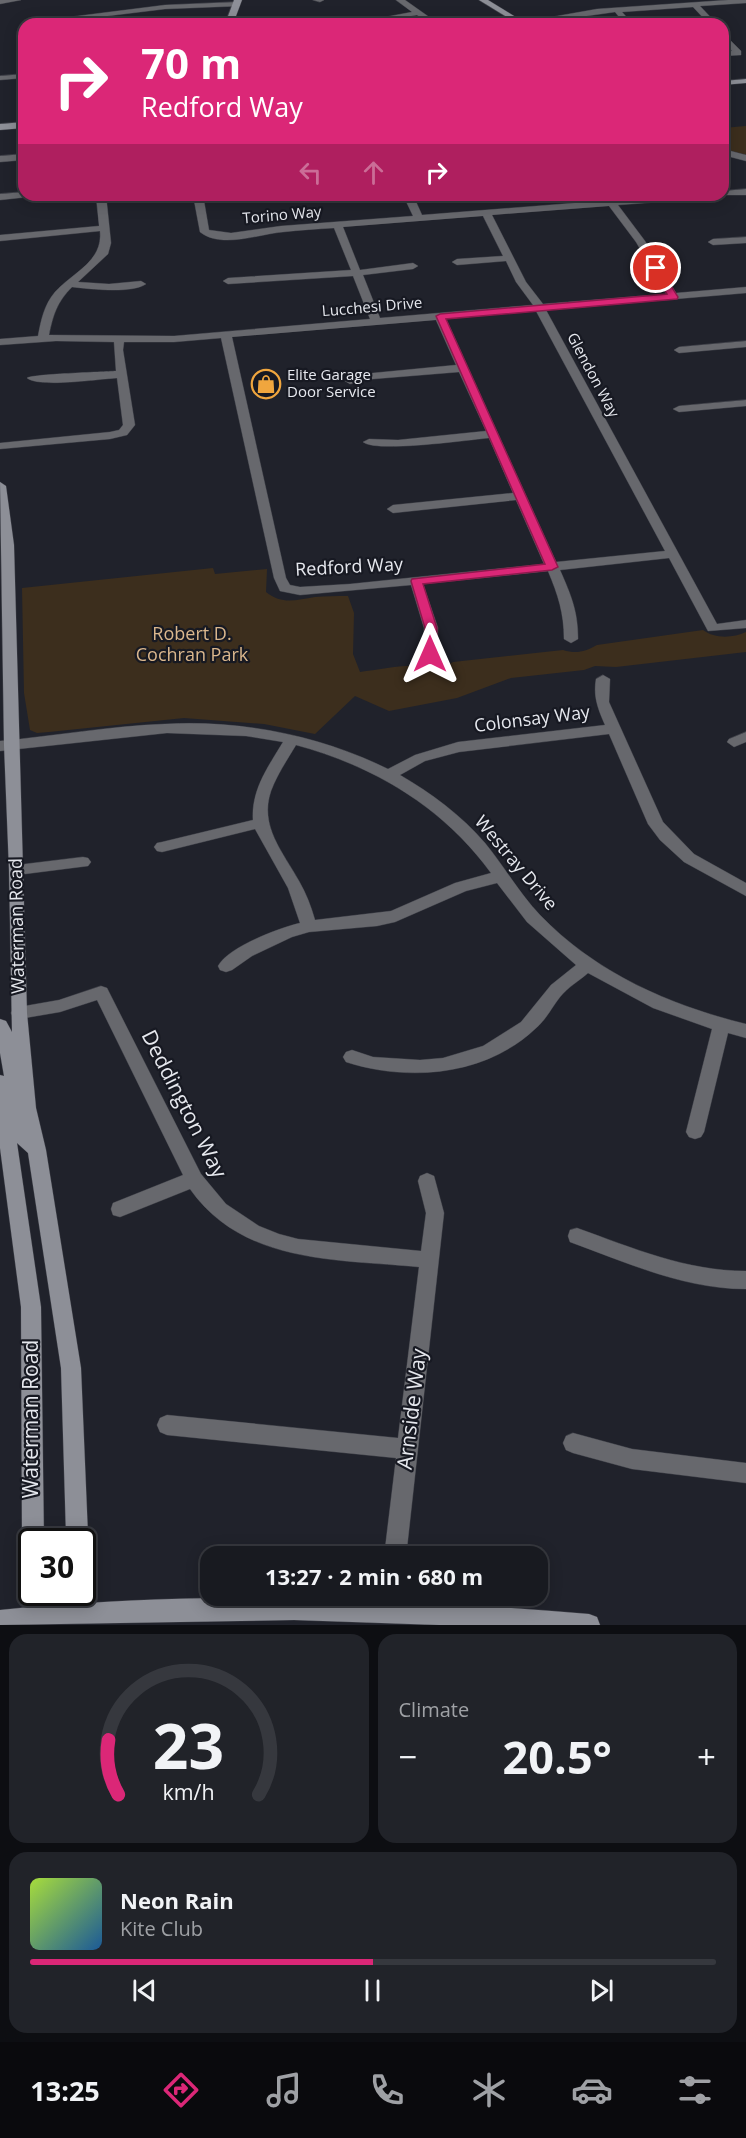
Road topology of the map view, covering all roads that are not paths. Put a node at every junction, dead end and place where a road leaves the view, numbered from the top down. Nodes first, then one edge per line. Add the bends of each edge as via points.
1 (17, 0) edge
2 (400, 0) edge
3 (483, 0) edge
4 (746, 1) edge
5 (0, 2) edge
6 (238, 2) edge
7 (694, 4) junction
8 (616, 9) junction
9 (417, 12) junction
10 (76, 18) edge
11 (231, 18) edge
12 (384, 18) edge
13 (426, 18) edge
14 (511, 18) edge
15 (558, 18) edge
16 (624, 18) edge
17 (707, 18) edge
18 (729, 42) edge
19 (729, 53) edge
20 (18, 76) edge
21 (746, 76) edge
22 (729, 77) edge
23 (0, 78) edge
24 (746, 81) edge
25 (729, 82) edge
26 (18, 126) edge
27 (0, 127) edge
28 (18, 132) edge
29 (0, 133) edge
30 (729, 154) edge
31 (18, 158) edge
32 (746, 158) edge
33 (0, 159) edge
34 (746, 192) edge
35 (729, 193) edge
36 (18, 196) edge
37 (0, 197) edge
38 (102, 201) edge
39 (199, 201) edge
40 (411, 201) edge
41 (637, 201) edge
42 (612, 203) junction
43 (486, 212) junction
44 (419, 218) junction
45 (338, 225) junction
46 (104, 228) junction
47 (0, 238) edge
48 (746, 240) edge
49 (713, 242) dead end
50 (509, 258) junction
51 (457, 262) dead end
52 (413, 266) dead end
53 (357, 273) junction
54 (228, 281) dead end
55 (69, 284) junction
56 (141, 284) dead end
57 (746, 290) edge
58 (673, 297) junction
59 (540, 308) junction
60 (440, 316) junction
61 (376, 322) junction
62 (226, 335) junction
63 (43, 338) junction
64 (119, 340) junction
65 (0, 342) edge
66 (746, 344) edge
67 (679, 350) dead end
68 (463, 368) junction
69 (121, 374) junction
70 (32, 378) dead end
71 (350, 381) dead end
72 (746, 403) edge
73 (679, 409) dead end
74 (493, 434) junction
75 (369, 442) dead end
76 (0, 446) edge
77 (0, 486) edge
78 (520, 496) junction
79 (393, 509) dead end
80 (673, 554) junction
81 (552, 567) junction
82 (416, 581) junction
83 (746, 624) edge
84 (571, 639) dead end
85 (430, 654) dead end
86 (603, 679) dead end
87 (613, 729) junction
88 (292, 740) junction
89 (5, 745) edge
90 (388, 775) junction
91 (260, 823) junction
92 (162, 847) dead end
93 (83, 862) dead end
94 (17, 870) junction
95 (501, 876) junction
96 (746, 890) edge
97 (309, 926) junction
98 (588, 964) junction
99 (226, 966) dead end
100 (19, 1013) junction
101 (721, 1025) junction
102 (0, 1026) edge
103 (746, 1031) edge
104 (352, 1057) dead end
105 (0, 1082) edge
106 (695, 1132) dead end
107 (37, 1150) junction
108 (194, 1179) junction
109 (427, 1181) dead end
110 (120, 1209) dead end
111 (577, 1236) dead end
112 (430, 1260) junction
113 (746, 1280) edge
114 (167, 1425) dead end
115 (573, 1443) dead end
116 (407, 1449) junction
117 (746, 1473) edge
118 (33, 1528) edge
119 (77, 1528) edge
120 (396, 1546) edge
121 (42, 1606) edge
122 (49, 1606) edge
123 (298, 1606) edge
124 (415, 1606) edge
125 (0, 1620) edge
126 (44, 1621) edge
127 (589, 1625) edge

1 - 5 street
2 - 9 street
3 - 14 street
4 - 7 street
6 - 10 street via 165,6
6 - 11 street
7 - 8 street
7 - 17 street
8 - 15 street
8 - 16 street
9 - 12 street
9 - 13 street
18 - 19 street via 738,52
20 - 23 street
21 - 22 street
24 - 25 street
26 - 27 street
28 - 29 street
30 - 32 street
31 - 33 street
34 - 35 street
36 - 37 street
38 - 46 street
39 - 45 street, Torino Way via 205,232 211,236
40 - 44 street
41 - 42 street, Torino Way
42 - 43 street, Torino Way
42 - 58 street
43 - 44 street, Torino Way
43 - 50 street, Glendon Way
44 - 45 street, Torino Way
45 - 53 street
46 - 47 street
46 - 55 street via 103,254
48 - 49 street
50 - 51 street
50 - 59 street, Glendon Way
52 - 53 street
53 - 54 street
53 - 61 street
55 - 56 street
55 - 63 street via 48,312
57 - 58 street, Lucchesi Drive
58 - 59 street, Lucchesi Drive
59 - 60 street, Lucchesi Drive
59 - 80 street, Glendon Way
60 - 61 street, Lucchesi Drive
60 - 68 street
61 - 62 street, Lucchesi Drive
62 - 64 street, Lucchesi Drive
62 - 82 street, Redford Way via 285,588 300,591
63 - 64 street, Lucchesi Drive
63 - 65 street, Lucchesi Drive
64 - 69 street
66 - 67 street
68 - 71 street
68 - 74 street
69 - 70 street
69 - 76 street via 129,425 123,432
72 - 73 street
74 - 75 street
74 - 78 street
77 - 89 street, Waterman Road via 8,545
78 - 79 street
78 - 81 street
80 - 81 street, Redford Way
80 - 83 street, Glendon Way via 713,628
81 - 82 street, Redford Way
81 - 84 street via 571,616
82 - 85 street via 431,628
86 - 87 street via 602,702
87 - 90 street, Colonsay Way via 458,747 420,758
87 - 96 street, Colonsay Way via 665,836 689,858
88 - 89 street, Westray Drive via 236,730 168,728
88 - 90 street, Westray Drive via 338,753
88 - 91 street via 263,793
89 - 94 street, Waterman Road
90 - 95 street, Westray Drive via 461,826
91 - 92 street
91 - 97 street via 271,851 297,892
93 - 94 street
94 - 100 street, Waterman Road
95 - 97 street via 461,887 395,916
95 - 98 street, Westray Drive via 534,919
97 - 99 street via 267,940
98 - 101 street, Westray Drive via 655,1001
98 - 104 street via 556,990 528,1026 475,1056 441,1064 396,1067
100 - 107 street, Waterman Road via 27,1108
100 - 108 street, Deddington Way via 60,1006 101,992
101 - 103 street, Westray Drive
101 - 106 street
102 - 107 street, Waterman Road via 5,1030 9,1048 20,1134
105 - 118 street, Waterman Road via 31,1307
107 - 119 street, Waterman Road via 71,1368
108 - 110 street
108 - 112 street, Deddington Way via 227,1216 277,1242
109 - 112 street, Arnside Way via 435,1213
111 - 113 street via 673,1271
112 - 116 street, Arnside Way
114 - 116 street
115 - 117 street via 632,1459
116 - 120 street, Arnside Way
121 - 126 street
122 - 126 street
123 - 126 street
124 - 127 street
125 - 126 street

